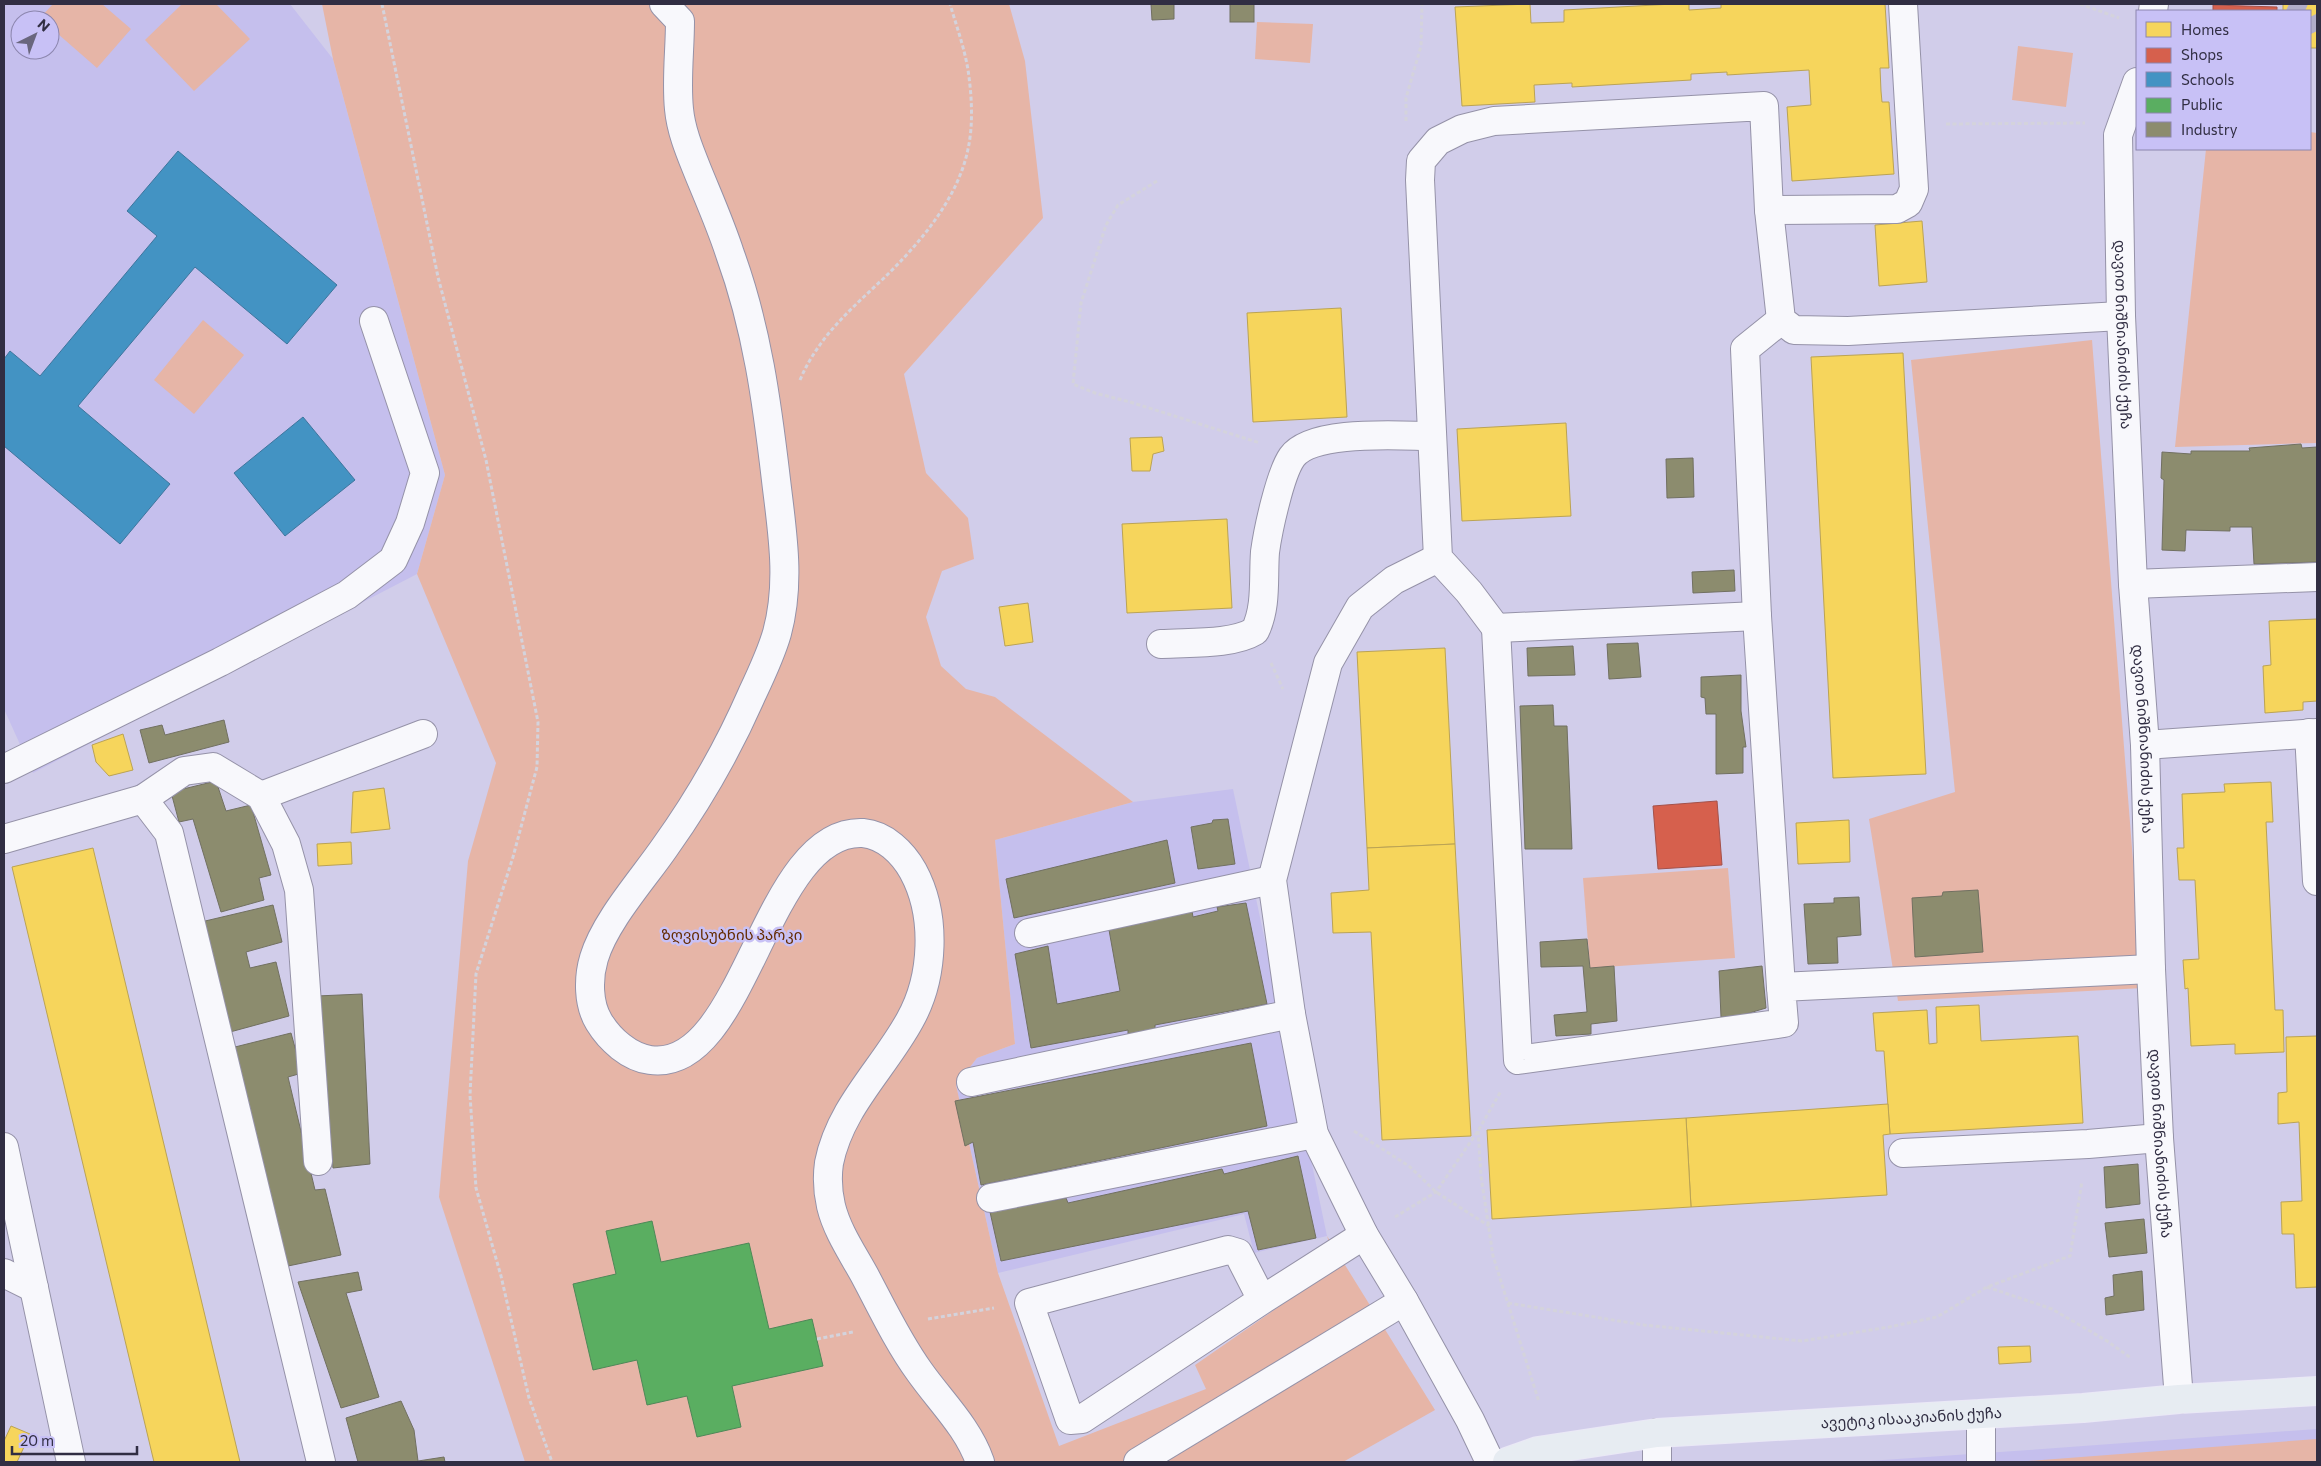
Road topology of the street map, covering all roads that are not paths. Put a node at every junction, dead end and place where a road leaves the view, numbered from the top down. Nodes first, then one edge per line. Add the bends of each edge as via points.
1 (1903, 4) edge
2 (678, 10) edge
3 (2136, 85) edge
4 (1769, 210) junction
5 (2121, 316) junction
6 (1781, 320) junction
7 (374, 321) dead end
8 (1432, 436) junction
9 (1438, 558) junction
10 (2317, 577) edge
11 (2133, 584) junction
12 (1757, 616) junction
13 (1496, 628) junction
14 (1161, 644) dead end
15 (2313, 733) edge
16 (423, 734) dead end
17 (2145, 745) junction
18 (4, 769) edge
19 (260, 796) junction
20 (143, 799) junction
21 (4, 839) edge
22 (1272, 880) junction
23 (2317, 881) edge
24 (1029, 934) dead end
25 (2151, 968) junction
26 (1781, 987) junction
27 (1291, 1014) junction
28 (971, 1082) dead end
29 (1314, 1134) junction
30 (2159, 1138) junction
31 (4, 1147) edge
32 (1903, 1153) dead end
33 (318, 1161) dead end
34 (991, 1198) dead end
35 (1364, 1235) junction
36 (4, 1273) edge
37 (34, 1288) junction
38 (1262, 1300) junction
39 (1404, 1301) junction
40 (2317, 1391) edge
41 (2179, 1399) junction
42 (1981, 1414) junction
43 (1658, 1433) junction
44 (71, 1462) edge
45 (322, 1462) edge
46 (980, 1462) edge
47 (1138, 1462) edge
48 (1490, 1462) edge
49 (1508, 1462) edge
50 (1658, 1462) edge
51 (1981, 1462) edge

1 - 4 street via 1914,189 1908,203 1898,209
2 - 46 street via 679,112 686,143 748,304 761,368 785,551 784,594 777,634 730,745 704,790 598,947 592,961 592,1008 612,1040 638,1058 660,1062 678,1057 698,1044 712,1028 804,864 824,846 848,834 868,833 884,839 900,853 912,869 924,897 930,931 926,969 911,1019 864,1086 841,1129 829,1160 828,1183 840,1230 858,1264 917,1369 962,1426
3 - 5 street, დავით ნიშნიანიძის ქუჩა via 2118,135
4 - 6 street
4 - 8 street via 1764,106 1494,121 1462,129 1438,141 1422,161 1420,180
5 - 6 street via 1848,332 1794,330
5 - 11 street, დავით ნიშნიანიძის ქუჩა
6 - 12 street via 1745,349
7 - 18 street via 425,473 410,523 393,560 347,595
8 - 9 street
8 - 14 street via 1347,436 1313,443 1292,456 1280,488 1266,551 1263,605 1255,631 1228,640
9 - 13 street
9 - 22 street via 1394,580 1360,607 1328,662
10 - 11 street
11 - 17 street, დავით ნიშნიანიძის ქუჩა
12 - 13 street
12 - 26 street
13 - 26 street via 1518,1060 1784,1023
15 - 17 street
15 - 23 street
16 - 19 street
17 - 25 street, დავით ნიშნიანიძის ქუჩა
19 - 20 street via 213,767 184,770
19 - 33 street via 286,844 299,890
20 - 21 street
20 - 45 street via 169,833
22 - 24 street
22 - 27 street
25 - 26 street
25 - 30 street, დავით ნიშნიანიძის ქუჩა
27 - 28 street
27 - 29 street
29 - 34 street
29 - 35 street
30 - 32 street
30 - 41 street, დავით ნიშნიანიძის ქუჩა
31 - 37 street
35 - 38 street
35 - 39 street
36 - 37 street
37 - 44 street
38 - 38 street via 1238,1253 1228,1250 1029,1303 1070,1420 1082,1419
39 - 47 street
39 - 48 street
40 - 41 main road, ავეტიკ ისააკიანის ქუჩა
41 - 42 main road, ავეტიკ ისააკიანის ქუჩა
42 - 43 main road, ავეტიკ ისააკიანის ქუჩა
42 - 51 street
43 - 49 main road, ავეტიკ ისააკიანის ქუჩა via 1538,1451
43 - 50 street

